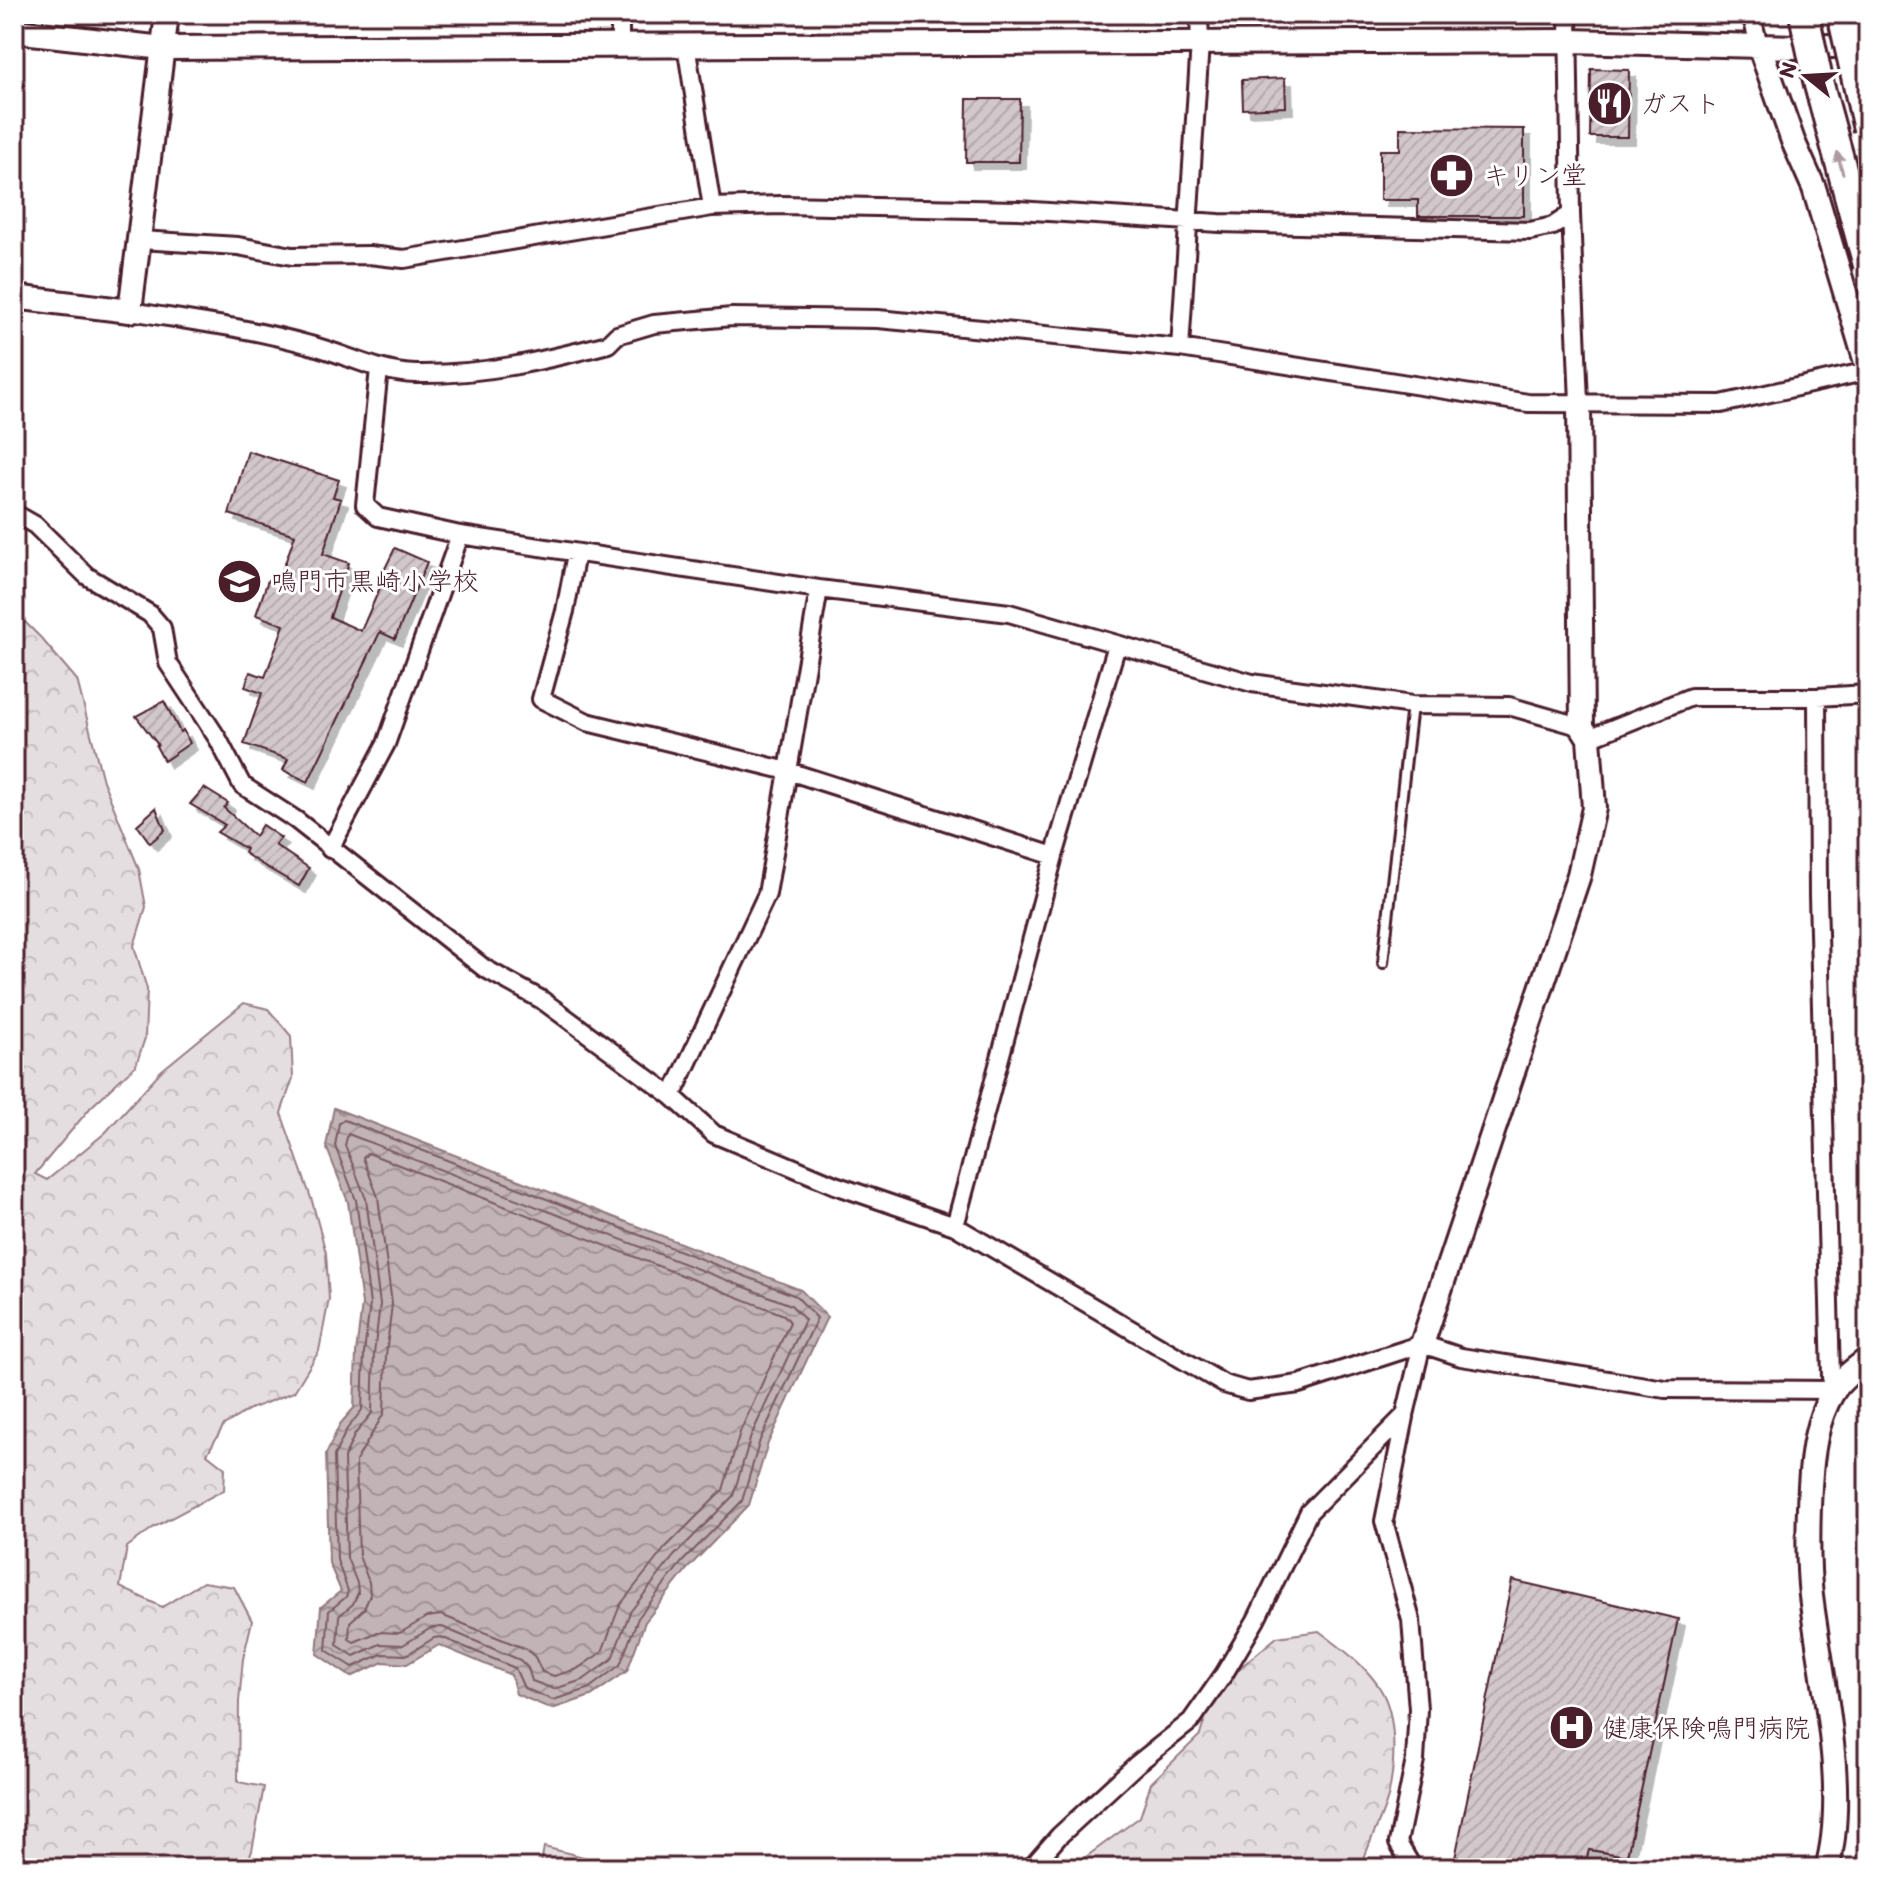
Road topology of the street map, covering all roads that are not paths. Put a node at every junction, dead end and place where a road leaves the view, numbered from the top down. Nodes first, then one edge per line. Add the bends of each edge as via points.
1 (167, 14) edge
2 (620, 14) edge
3 (1199, 14) edge
4 (1568, 14) edge
5 (1751, 14) edge
6 (1804, 14) edge
7 (1842, 14) edge
8 (14, 31) edge
9 (1570, 41) junction
10 (1200, 43) junction
11 (686, 45) junction
12 (1759, 45) junction
13 (1868, 45) edge
14 (620, 47) junction
15 (163, 48) junction
16 (1868, 129) edge
17 (712, 207) junction
18 (1571, 214) junction
19 (1189, 219) junction
20 (140, 240) junction
21 (1868, 265) edge
22 (14, 297) edge
23 (130, 311) junction
24 (1180, 348) junction
25 (379, 369) junction
26 (1868, 370) edge
27 (1579, 402) junction
28 (14, 513) edge
29 (460, 535) junction
30 (576, 554) junction
31 (819, 589) junction
32 (1117, 645) junction
33 (1868, 694) edge
34 (1817, 697) junction
35 (1412, 705) junction
36 (1586, 732) junction
37 (788, 771) junction
38 (330, 849) junction
39 (1054, 856) junction
40 (1383, 963) dead end
41 (672, 1096) junction
42 (955, 1226) junction
43 (1422, 1344) junction
44 (1868, 1359) edge
45 (1834, 1390) junction
46 (1405, 1415) junction
47 (1031, 1868) edge
48 (1413, 1868) edge
49 (1827, 1868) edge

1 - 15 street
2 - 14 street
3 - 10 street
4 - 9 street
5 - 12 street
21 -> 6 highway, bridge
7 - 16 highway, bridge
8 - 15 street
9 - 10 street
9 - 12 street
9 - 18 street
10 - 11 street
10 - 19 street
11 - 14 street
11 - 17 street
12 - 13 street
12 - 26 street via 1814,188
14 - 15 street
15 - 20 street
17 - 19 street via 1018,210
17 - 20 street via 404,259 292,256 238,246
18 - 19 street via 1553,226 1530,231
18 - 27 street
19 - 24 street
20 - 23 street
22 - 23 street
23 - 25 street via 262,333
24 - 25 street via 878,319 732,317 654,324 617,335 608,344 491,371 414,374
24 - 27 street via 1528,403
25 - 29 street via 365,505 378,517
26 - 27 street via 1721,404
27 - 36 street
28 - 38 street via 35,525 87,576 150,614 162,628 168,663 242,785
29 - 30 street
29 - 38 street via 386,744
30 - 31 street
30 - 37 street via 541,699 587,722
31 - 32 street via 1009,613
31 - 37 street
32 - 35 street via 1252,683
32 - 39 street
33 - 34 street
34 - 36 street via 1691,697
34 - 45 street
35 - 36 street via 1509,706
35 - 40 lane
36 - 43 street via 1594,808 1579,875
37 - 39 street
37 - 41 street via 767,894
38 - 41 street via 484,968 542,1000
39 - 42 street
41 - 42 street via 714,1134 835,1185
42 - 43 street via 1224,1384 1248,1391 1299,1384
43 - 45 street via 1461,1357 1665,1389
43 - 46 street
44 - 45 street
45 - 49 street via 1812,1452 1808,1520 1811,1592 1836,1804
46 - 47 street via 1309,1512 1256,1620 1191,1721 1137,1764
46 - 48 street via 1384,1521 1411,1620 1415,1664 1415,1760 1398,1843

